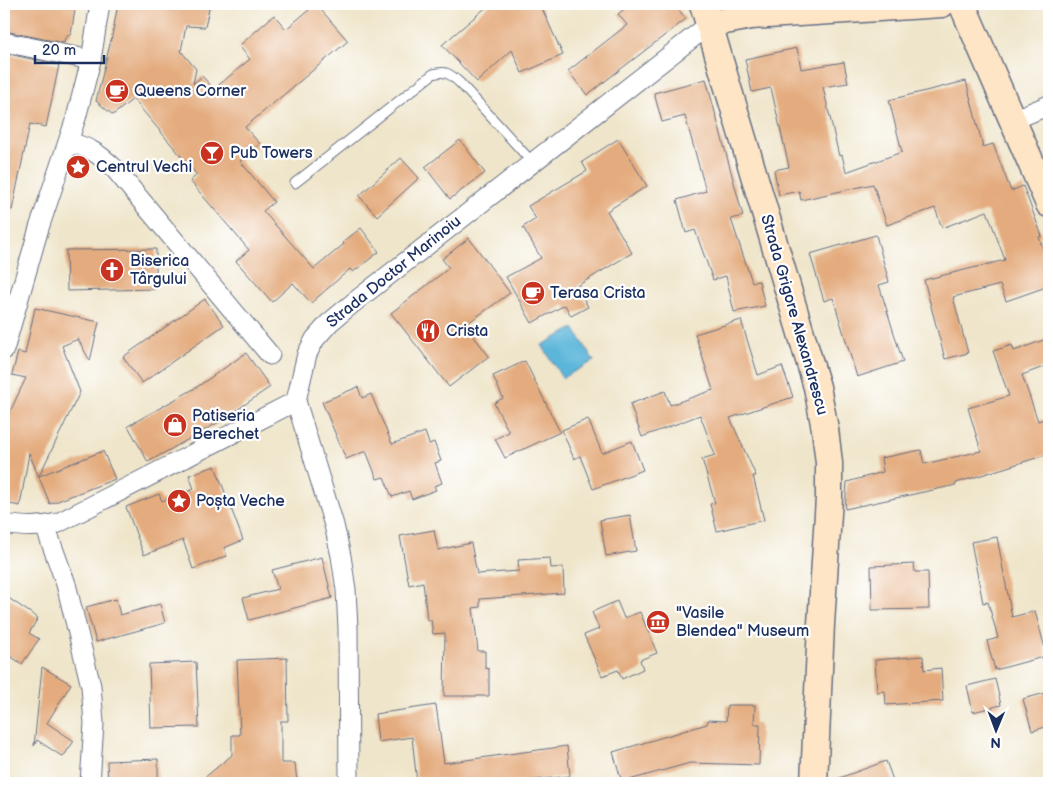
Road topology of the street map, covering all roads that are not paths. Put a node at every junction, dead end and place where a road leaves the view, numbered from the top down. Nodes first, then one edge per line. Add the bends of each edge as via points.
1 (100, 4) edge
2 (942, 4) edge
3 (962, 4) edge
4 (707, 14) edge
5 (4, 42) edge
6 (91, 60) junction
7 (1049, 105) edge
8 (1013, 120) junction
9 (69, 142) junction
10 (532, 162) junction
11 (295, 183) dead end
12 (1049, 204) edge
13 (4, 350) edge
14 (270, 355) dead end
15 (296, 401) junction
16 (4, 524) edge
17 (45, 526) junction
18 (90, 783) edge
19 (349, 783) edge
20 (814, 783) edge

1 - 6 street
2 - 4 street via 752,16
3 - 8 street
4 - 10 street, Strada Doctor Marinoiu
4 - 20 street, Strada Grigore Alexandrescu via 817,387 826,429 829,498
5 - 6 street
6 - 9 street
7 - 8 street
8 - 12 street
9 - 13 street
9 - 14 street via 99,154 114,168
10 - 11 lane via 460,83 442,72 433,74
10 - 15 street, Strada Doctor Marinoiu via 329,323 307,354
15 - 17 street via 58,523
15 - 19 street via 334,525 346,590
16 - 17 street
17 - 18 street via 66,584 91,686 94,723

